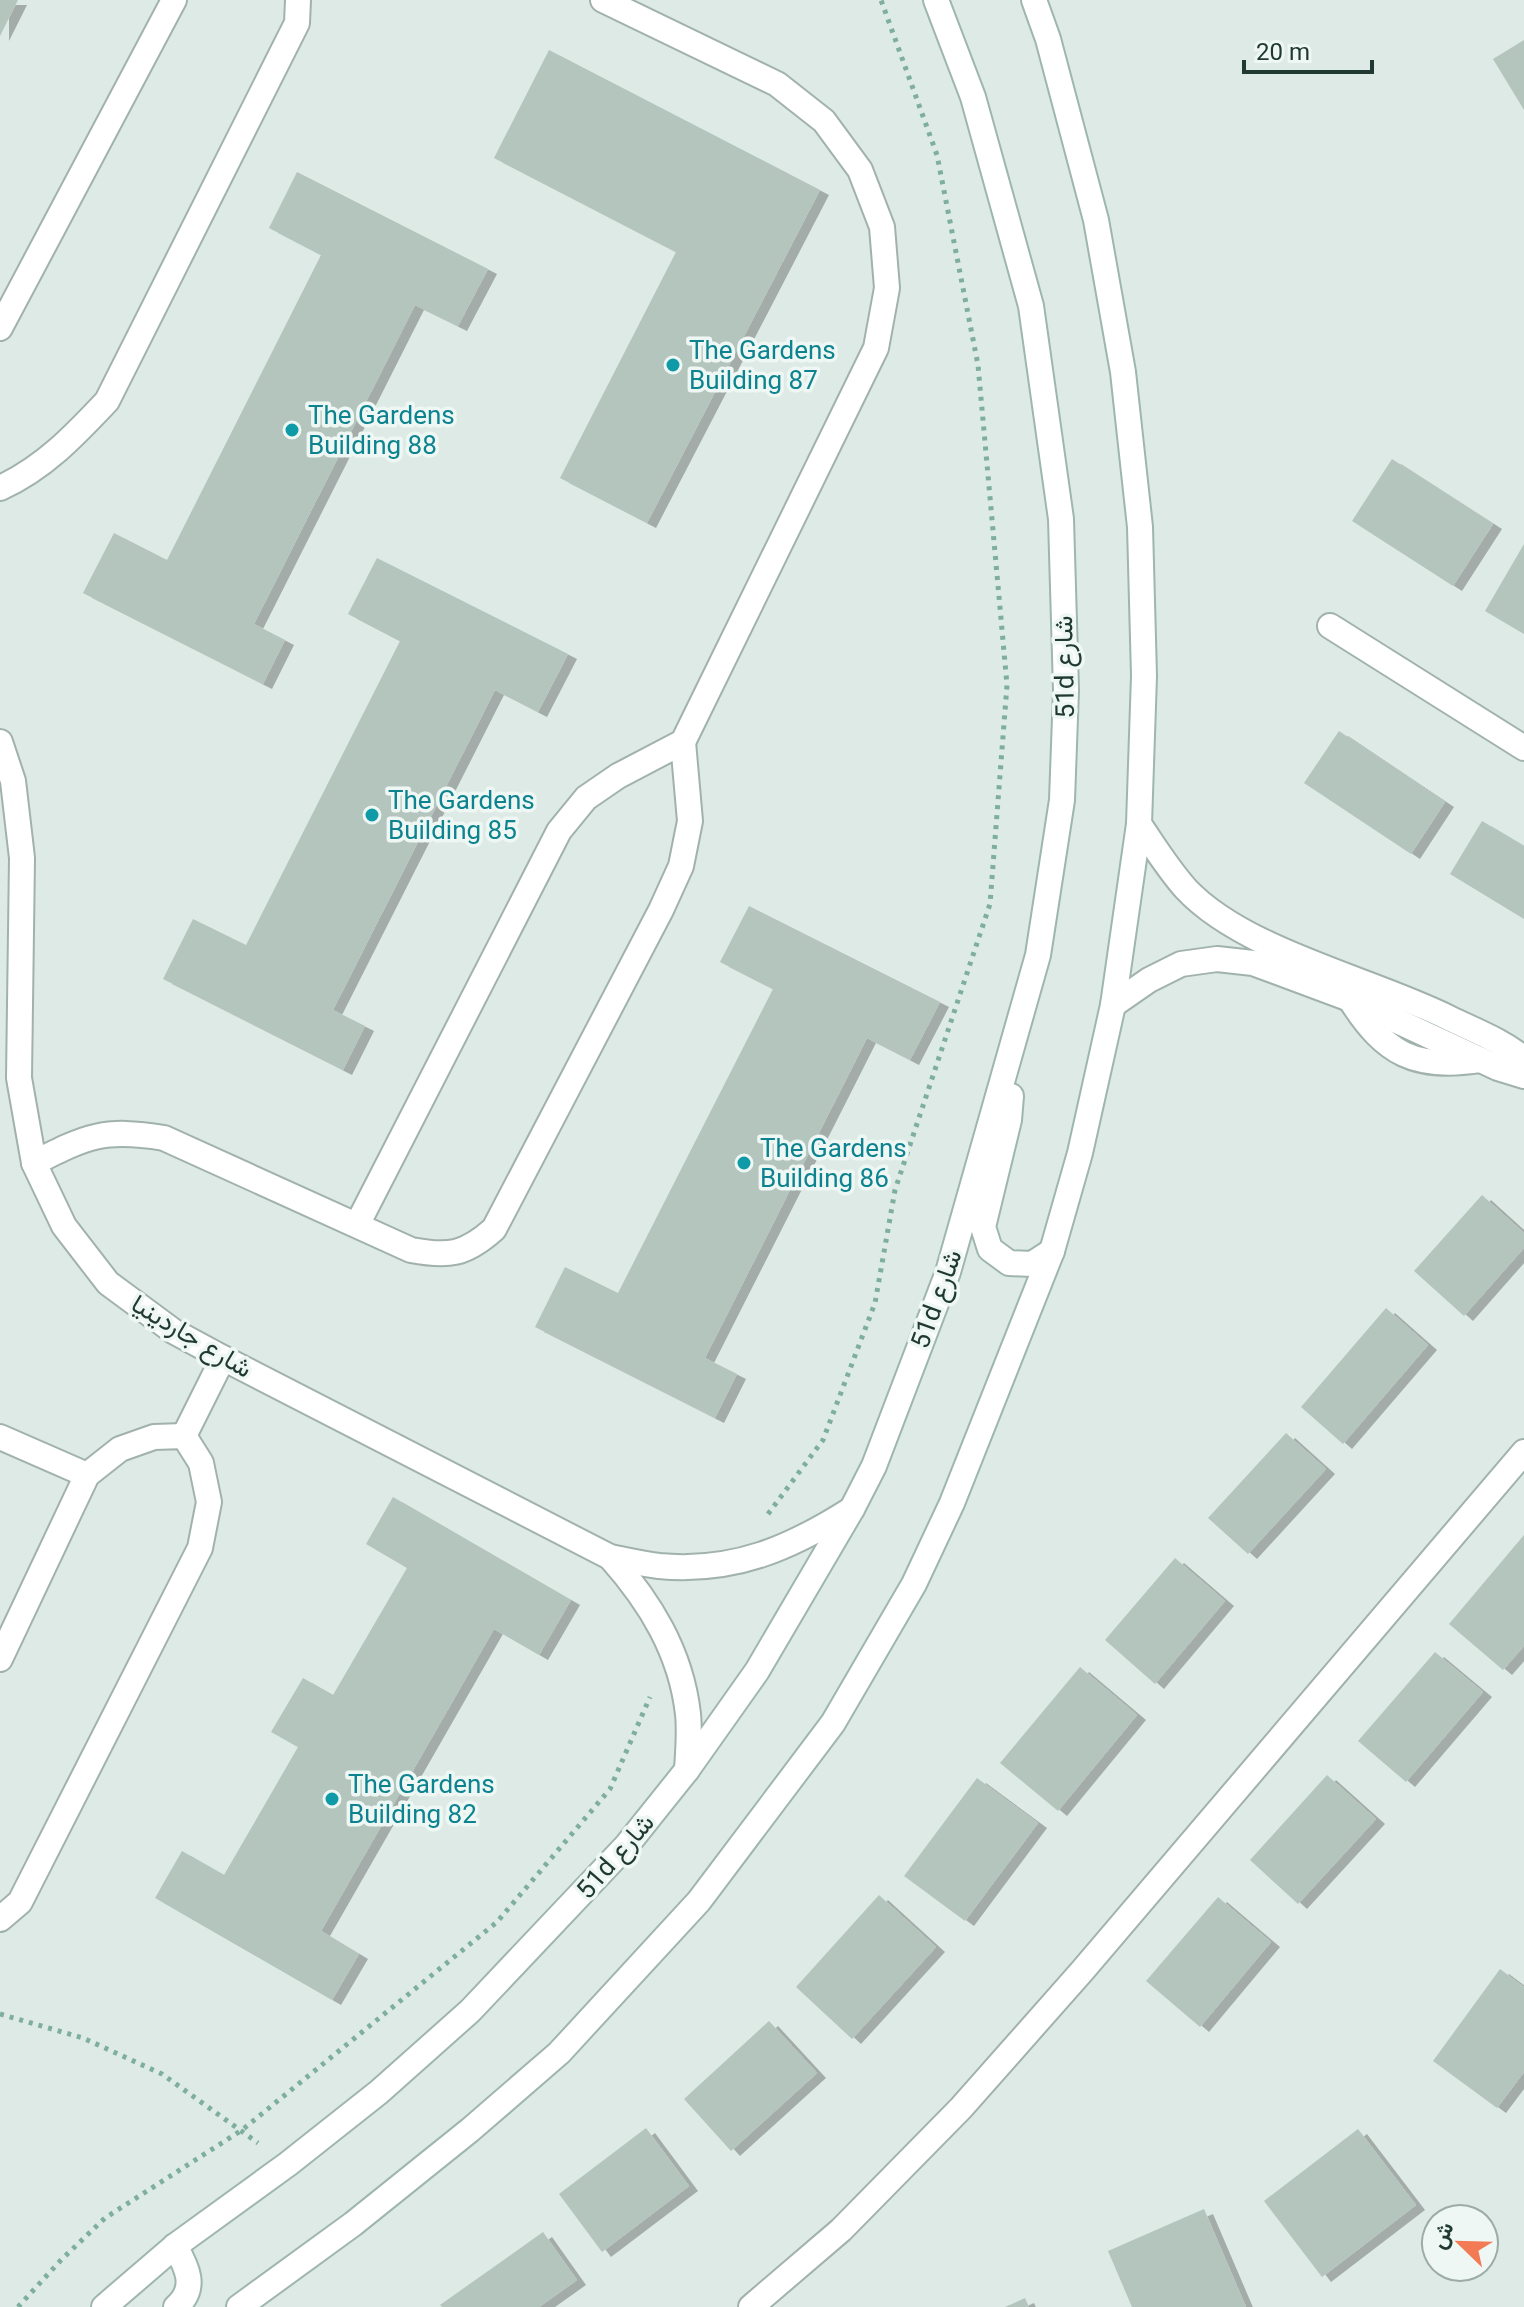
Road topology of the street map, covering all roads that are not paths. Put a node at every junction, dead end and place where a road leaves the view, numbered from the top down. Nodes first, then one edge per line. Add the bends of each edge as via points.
1 (174, 0) edge
2 (298, 0) edge
3 (603, 0) edge
4 (936, 0) edge
5 (1034, 0) edge
6 (0, 328) edge
7 (0, 488) edge
8 (1330, 626) dead end
9 (0, 742) edge
10 (683, 742) junction
11 (1524, 748) edge
12 (1139, 824) junction
13 (1113, 1005) junction
14 (1524, 1059) edge
15 (1008, 1065) junction
16 (1524, 1076) edge
17 (10, 1078) edge
18 (34, 1163) junction
19 (357, 1225) junction
20 (1052, 1251) junction
21 (223, 1358) junction
22 (184, 1436) junction
23 (0, 1437) edge
24 (1524, 1452) edge
25 (87, 1475) junction
26 (852, 1509) junction
27 (610, 1557) junction
28 (0, 1659) edge
29 (687, 1770) junction
30 (0, 1919) edge
31 (175, 2246) junction
32 (104, 2307) edge
33 (176, 2307) edge
34 (239, 2307) edge
35 (751, 2307) edge

1 - 6 street
2 - 7 street via 297,23 107,401 35,470
3 - 10 street via 777,84 824,121 860,170 882,227 887,288 876,348
4 - 15 street, 51d شارع via 973,97 1031,306 1061,519 1066,690 1062,800 1038,955
5 - 12 street via 1096,220 1123,372 1140,542 1144,676
8 - 11 street
9 - 17 street, شارع جاردينيا via 13,781 22,858
10 - 19 street via 586,798 559,831
10 - 19 street via 690,821 681,866 494,1229 479,1243 437,1255 411,1250
12 - 13 street
12 - 14 street via 1186,889 1215,914 1272,945 1426,1007
13 - 16 street via 1181,964 1217,959 1253,963 1350,999
13 - 20 street
15 - 20 street via 1009,1120 983,1227 990,1249 1009,1263 1032,1264
15 - 26 street, 51d شارع via 948,1272 874,1466
17 - 18 street, شارع جاردينيا
18 - 19 street via 104,1133 164,1138
18 - 21 street, شارع جاردينيا via 64,1226 108,1283 173,1331
20 - 34 street via 952,1503 914,1584 833,1723 728,1864 559,2053 353,2224
21 - 22 street
21 - 27 street, شارع جاردينيا
22 - 25 street via 154,1437 120,1449
22 - 30 street via 201,1463 209,1502 200,1548 20,1902
23 - 25 street
24 - 35 street via 961,2108 841,2230
25 - 28 street
26 - 27 street, شارع جاردينيا via 807,1538 757,1557 708,1566 659,1566
26 - 29 street, 51d شارع via 757,1671
27 - 29 street, شارع جاردينيا via 660,1623 676,1662 688,1715
29 - 31 street, 51d شارع via 627,1845 470,2011 379,2092
31 - 32 street, 51d شارع
31 - 33 street via 190,2283

